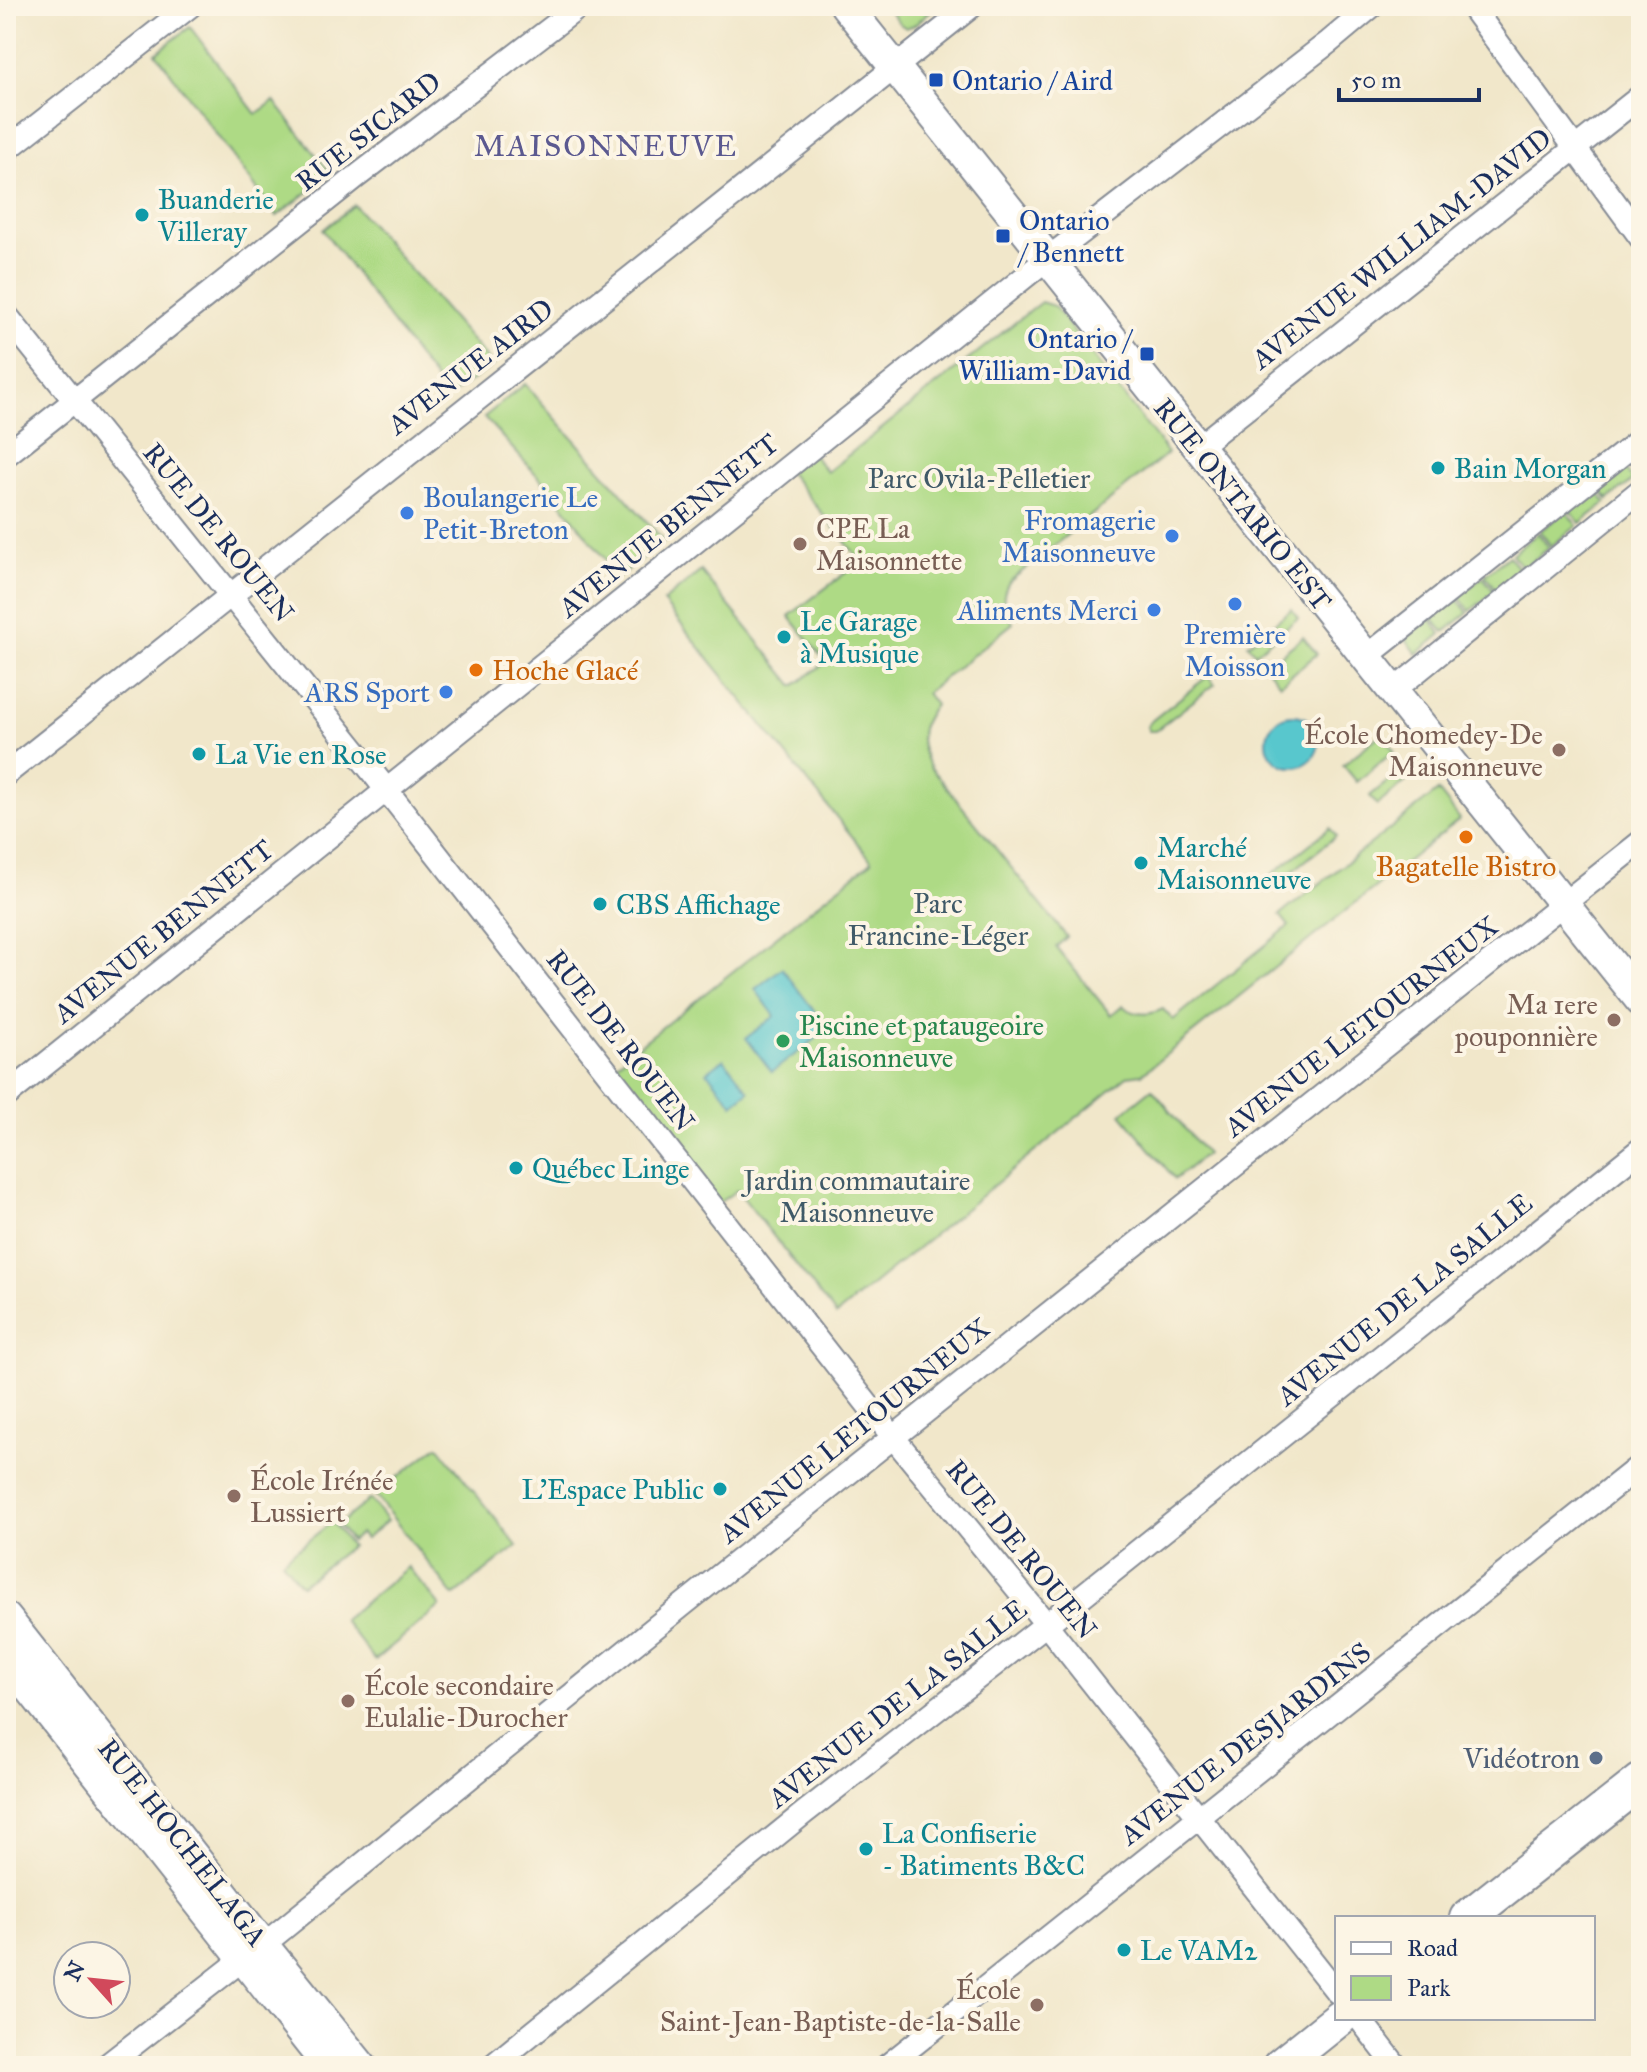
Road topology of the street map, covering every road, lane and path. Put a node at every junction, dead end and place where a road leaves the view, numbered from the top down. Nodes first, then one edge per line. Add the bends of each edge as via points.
1 (190, 6) edge
2 (580, 6) edge
3 (846, 6) edge
4 (972, 6) edge
5 (1372, 6) edge
6 (1471, 6) edge
7 (895, 67) junction
8 (1641, 96) edge
9 (1575, 148) junction
10 (6, 150) edge
11 (1641, 238) edge
12 (1047, 259) junction
13 (6, 315) edge
14 (75, 401) junction
15 (1641, 439) edge
16 (1198, 447) junction
17 (6, 455) edge
18 (1641, 490) edge
19 (231, 595) junction
20 (1366, 657) junction
21 (1393, 691) junction
22 (6, 774) edge
23 (386, 789) junction
24 (1641, 842) edge
25 (1563, 904) junction
26 (1641, 1001) edge
27 (6, 1096) edge
28 (1641, 1149) edge
29 (893, 1437) junction
30 (1641, 1465) edge
31 (6, 1618) edge
32 (1046, 1624) junction
33 (6, 1658) edge
34 (1641, 1781) edge
35 (1641, 1804) edge
36 (1198, 1818) junction
37 (1470, 1916) edge
38 (1499, 1916) edge
39 (253, 1952) junction
40 (1335, 1989) edge
41 (1356, 2020) edge
42 (1357, 2020) edge
43 (1359, 2020) edge
44 (106, 2066) edge
45 (328, 2066) edge
46 (361, 2066) edge
47 (492, 2066) edge
48 (887, 2066) edge
49 (1280, 2066) edge
50 (1310, 2066) edge
51 (1396, 2066) edge

1 - 10 street
2 - 14 street, RUE SICARD
3 - 7 main road, RUE ONTARIO EST
4 - 7 street, AVENUE AIRD
5 - 12 street, AVENUE BENNETT
6 - 9 street
7 - 12 main road, RUE ONTARIO EST
7 - 19 street, AVENUE AIRD
8 - 9 street, AVENUE WILLIAM-DAVID
9 - 11 street
9 - 16 street, AVENUE WILLIAM-DAVID
12 - 16 main road, RUE ONTARIO EST
12 - 23 street, AVENUE BENNETT
13 - 14 street, RUE DE ROUEN
14 - 17 street, RUE SICARD
14 - 19 street, RUE DE ROUEN
15 - 20 street
16 - 20 main road, RUE ONTARIO EST
18 - 21 street
19 - 22 street, AVENUE AIRD
19 - 23 street, RUE DE ROUEN
20 - 21 main road, RUE ONTARIO EST
21 - 25 main road, RUE ONTARIO EST
23 - 27 street, AVENUE BENNETT
23 - 29 street, RUE DE ROUEN
24 - 25 street, AVENUE LETOURNEUX
25 - 26 main road, RUE ONTARIO EST
25 - 29 street, AVENUE LETOURNEUX
28 - 32 street, AVENUE DE LA SALLE
29 - 32 street, RUE DE ROUEN
29 - 39 street, AVENUE LETOURNEUX
30 - 36 street, AVENUE DESJARDINS
31 - 39 main road, RUE HOCHELAGA
32 - 36 street, RUE DE ROUEN
32 - 47 street, AVENUE DE LA SALLE
33 - 39 main road, RUE HOCHELAGA
34 - 37 main road
35 - 38 main road
36 - 40 street, RUE DE ROUEN
36 - 48 street, AVENUE DESJARDINS
39 - 44 street, AVENUE LETOURNEUX
39 - 45 main road, RUE HOCHELAGA
39 - 46 main road, RUE HOCHELAGA
41 - 49 main road
42 - 50 main road
43 - 51 street

